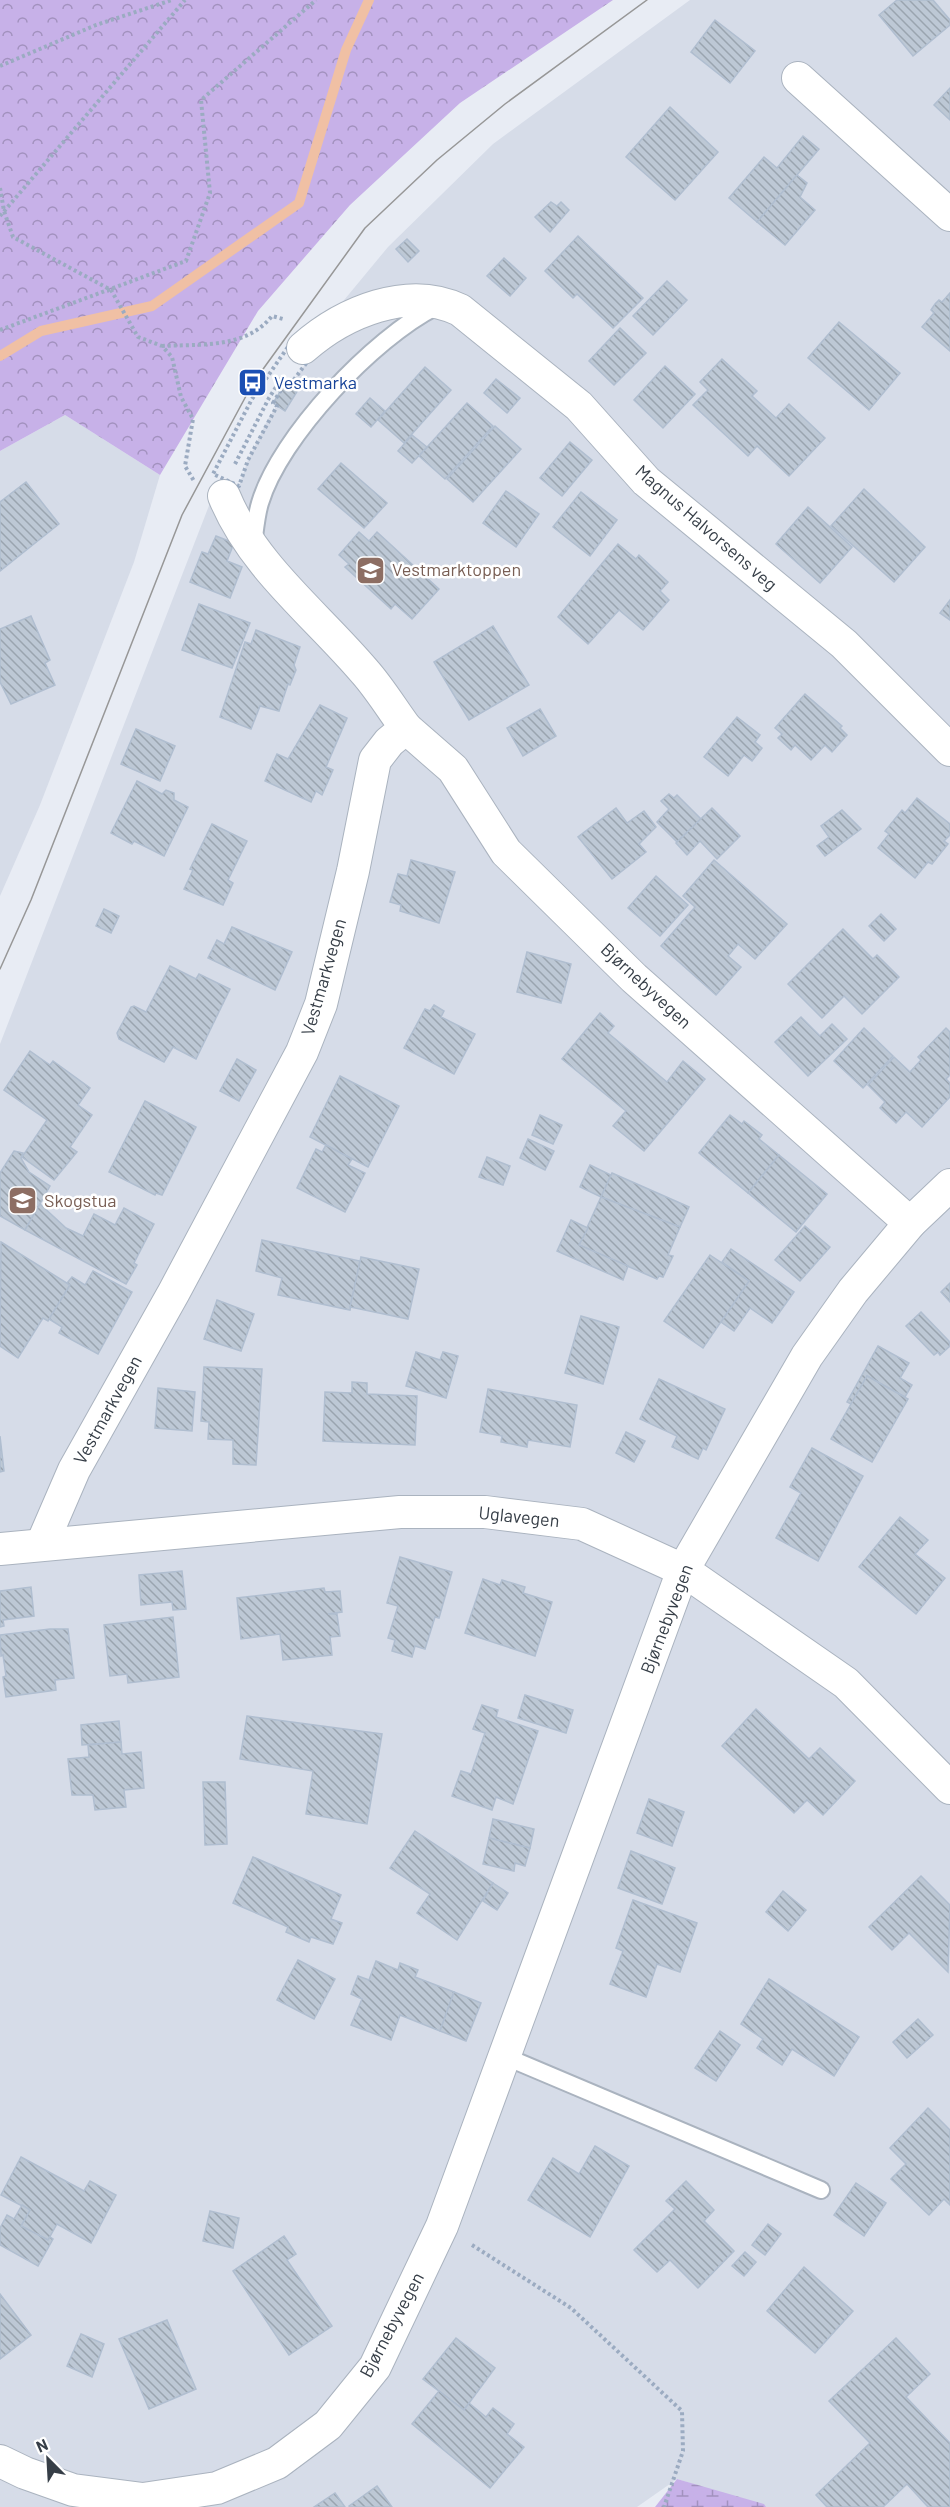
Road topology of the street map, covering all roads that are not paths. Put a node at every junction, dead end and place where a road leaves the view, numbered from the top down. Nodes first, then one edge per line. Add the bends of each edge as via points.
1 (798, 78) dead end
2 (950, 215) edge
3 (452, 306) junction
4 (295, 359) road end
5 (226, 488) road end
6 (253, 545) junction
7 (406, 728) junction
8 (950, 750) edge
9 (950, 1185) edge
10 (910, 1223) junction
11 (42, 1544) junction
12 (0, 1549) edge
13 (683, 1570) junction
14 (950, 1788) edge
15 (504, 2056) junction
16 (820, 2190) dead end
17 (0, 2461) edge

1 - 2 street
3 - 4 street via 404,300 364,311 314,338
3 - 6 lane via 420,314 373,350 318,408 280,459 260,503
3 - 8 street, Magnus Halvorsens veg via 579,406 646,481 844,644
5 - 6 street via 230,511
6 - 7 street via 312,619 365,672
7 - 10 street, Bjørnebyvegen via 453,769 506,852 634,978
7 - 11 street, Vestmarkvegen via 375,760 321,1004 302,1052 74,1470
9 - 10 street, Bjørnebyvegen
10 - 13 street, Bjørnebyvegen via 853,1291 807,1356
11 - 12 street, Uglavegen
11 - 13 street, Uglavegen via 400,1512 485,1512 582,1524
13 - 14 street, Uglavegen via 846,1683
13 - 15 street, Bjørnebyvegen
15 - 16 lane
15 - 17 street, Bjørnebyvegen via 441,2226 375,2367 328,2425 277,2463 217,2488 143,2499 73,2490

